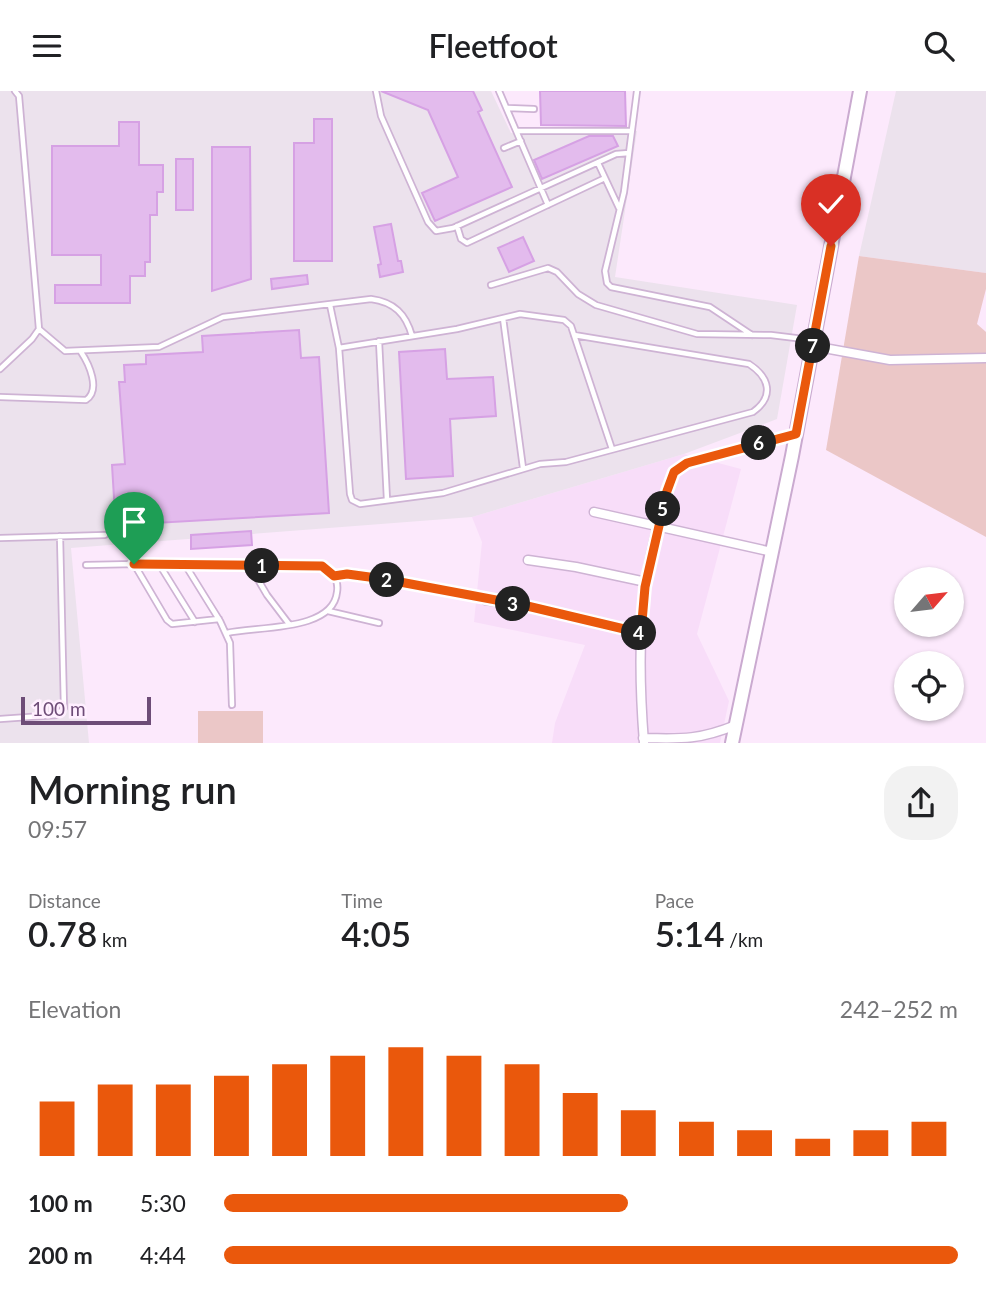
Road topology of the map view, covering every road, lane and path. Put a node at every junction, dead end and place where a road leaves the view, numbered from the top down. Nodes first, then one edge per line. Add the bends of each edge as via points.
1 (15, 91) edge
2 (376, 91) edge
3 (499, 91) edge
4 (636, 91) edge
5 (860, 91) edge
6 (507, 108) junction
7 (534, 109) dead end
8 (517, 131) junction
9 (631, 131) junction
10 (521, 141) junction
11 (504, 148) dead end
12 (629, 153) junction
13 (598, 163) junction
14 (605, 178) junction
15 (540, 188) junction
16 (548, 205) junction
17 (619, 209) junction
18 (457, 226) junction
19 (491, 285) dead end
20 (330, 305) junction
21 (503, 319) junction
22 (39, 329) junction
23 (573, 335) junction
24 (752, 335) junction
25 (412, 336) junction
26 (379, 341) junction
27 (814, 343) junction
28 (339, 348) junction
29 (81, 352) junction
30 (986, 358) edge
31 (0, 369) edge
32 (0, 397) edge
33 (796, 434) junction
34 (612, 449) junction
35 (523, 468) junction
36 (387, 500) junction
37 (594, 512) dead end
38 (659, 526) junction
39 (105, 535) dead end
40 (60, 536) junction
41 (0, 538) edge
42 (772, 552) junction
43 (528, 560) dead end
44 (184, 563) junction
45 (134, 564) junction
46 (159, 564) junction
47 (86, 565) dead end
48 (250, 566) junction
49 (334, 576) junction
50 (646, 582) junction
51 (485, 600) joint
52 (328, 611) junction
53 (219, 619) junction
54 (195, 622) junction
55 (379, 623) dead end
56 (289, 625) junction
57 (227, 633) junction
58 (641, 633) junction
59 (232, 705) dead end
60 (0, 719) edge
61 (736, 725) junction
62 (643, 740) edge
63 (732, 743) edge

1 - 22 lane
2 - 18 lane via 379,112 430,227 439,232
3 - 6 lane
4 - 9 lane
5 - 27 street
6 - 7 lane
6 - 8 lane
8 - 9 lane
8 - 10 lane
9 - 12 lane
10 - 11 lane
10 - 15 lane
12 - 13 lane
12 - 17 lane
13 - 14 lane
13 - 15 lane
14 - 16 lane
14 - 17 lane
15 - 16 lane
15 - 18 lane
16 - 18 lane via 467,243
17 - 24 lane via 605,271 611,287 710,307
19 - 24 lane via 548,268 596,305 697,334
20 - 25 lane via 385,301 402,313
20 - 28 lane
20 - 29 lane via 223,317 159,347
21 - 23 lane via 520,314 564,320 570,323
21 - 25 lane
21 - 35 lane
22 - 29 lane via 59,348
22 - 31 lane
23 - 34 lane
23 - 34 lane via 749,364 766,380 766,395 753,412
24 - 27 lane
25 - 26 lane
26 - 28 lane
26 - 36 lane
27 - 30 street via 890,361
27 - 33 street
28 - 36 lane via 349,494 360,504
29 - 32 lane via 94,390 86,400
33 - 38 street via 679,467 671,478
33 - 42 street
34 - 35 lane
35 - 36 lane via 443,493
37 - 38 street
38 - 42 street
38 - 50 street
39 - 40 lane
40 - 41 lane
40 - 60 lane via 64,708 57,715
42 - 61 street
43 - 50 street
44 - 46 lane
44 - 48 lane
44 - 53 lane
45 - 46 lane
45 - 47 lane
45 - 54 lane via 167,620 178,625
46 - 54 lane
48 - 49 lane via 322,566
48 - 56 lane
49 - 51 lane via 359,575
49 - 52 lane via 337,596
50 - 58 street
51 - 58 street
52 - 55 lane
52 - 56 lane
53 - 54 lane
53 - 57 lane
56 - 57 lane
57 - 59 lane
58 - 62 street
61 - 62 street via 692,739
61 - 63 street

